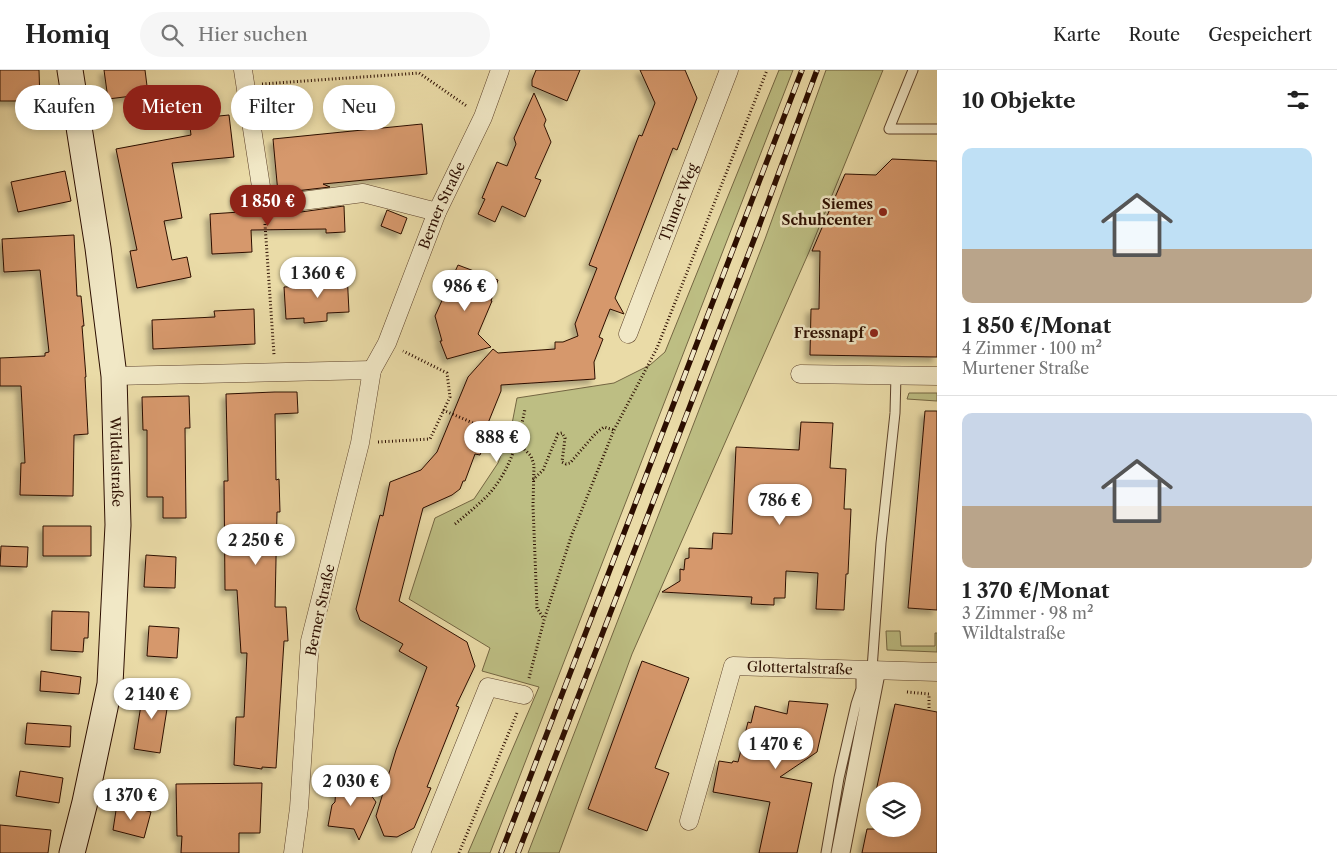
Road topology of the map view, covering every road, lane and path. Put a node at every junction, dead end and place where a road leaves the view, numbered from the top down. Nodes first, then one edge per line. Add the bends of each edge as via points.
1 (70, 70) edge
2 (500, 70) edge
3 (729, 70) edge
4 (767, 70) edge
5 (913, 70) edge
6 (244, 78) edge
7 (483, 117) junction
8 (937, 129) edge
9 (264, 206) junction
10 (437, 212) junction
11 (628, 334) dead end
12 (387, 343) junction
13 (372, 370) junction
14 (275, 373) junction
15 (800, 374) dead end
16 (896, 375) junction
17 (114, 376) junction
18 (937, 376) edge
19 (525, 409) dead end
20 (444, 410) junction
21 (614, 430) junction
22 (517, 442) junction
23 (360, 443) junction
24 (534, 480) junction
25 (455, 524) dead end
26 (544, 620) junction
27 (937, 672) edge
28 (871, 674) junction
29 (524, 695) junction
30 (689, 820) dead end
31 (72, 853) edge
32 (293, 853) edge
33 (420, 853) edge
34 (459, 853) edge
35 (826, 853) edge
36 (836, 853) edge
37 (845, 853) edge

1 - 17 street, Wildtalstraße
2 - 7 street, Berner Straße
3 - 11 street, Thuner Weg
4 - 21 path via 656,348
5 - 8 lane via 890,129
6 - 7 path via 419,73
6 - 9 street
7 - 10 street, Berner Straße
9 - 10 street via 363,193
9 - 14 path
10 - 12 street, Berner Straße
12 - 13 street, Berner Straße
12 - 20 path via 447,374 450,397
13 - 14 street
13 - 23 street, Berner Straße
14 - 17 street
15 - 16 street
16 - 18 street
16 - 28 lane
17 - 31 street, Wildtalstraße via 118,525 110,684
19 - 22 path
20 - 22 path
20 - 23 path via 430,439
21 - 24 path via 604,427 566,464 562,462 565,438 562,433 558,434
21 - 26 path via 572,534
22 - 24 path via 531,456
22 - 25 path via 504,474 488,495
23 - 32 street, Berner Straße via 310,642
24 - 26 path via 537,608
26 - 29 path
27 - 28 street, Glottertalstraße
28 - 30 street, Glottertalstraße via 733,666
28 - 35 lane via 861,677
28 - 36 lane
28 - 37 lane via 879,678
29 - 33 street via 488,687
29 - 34 path

